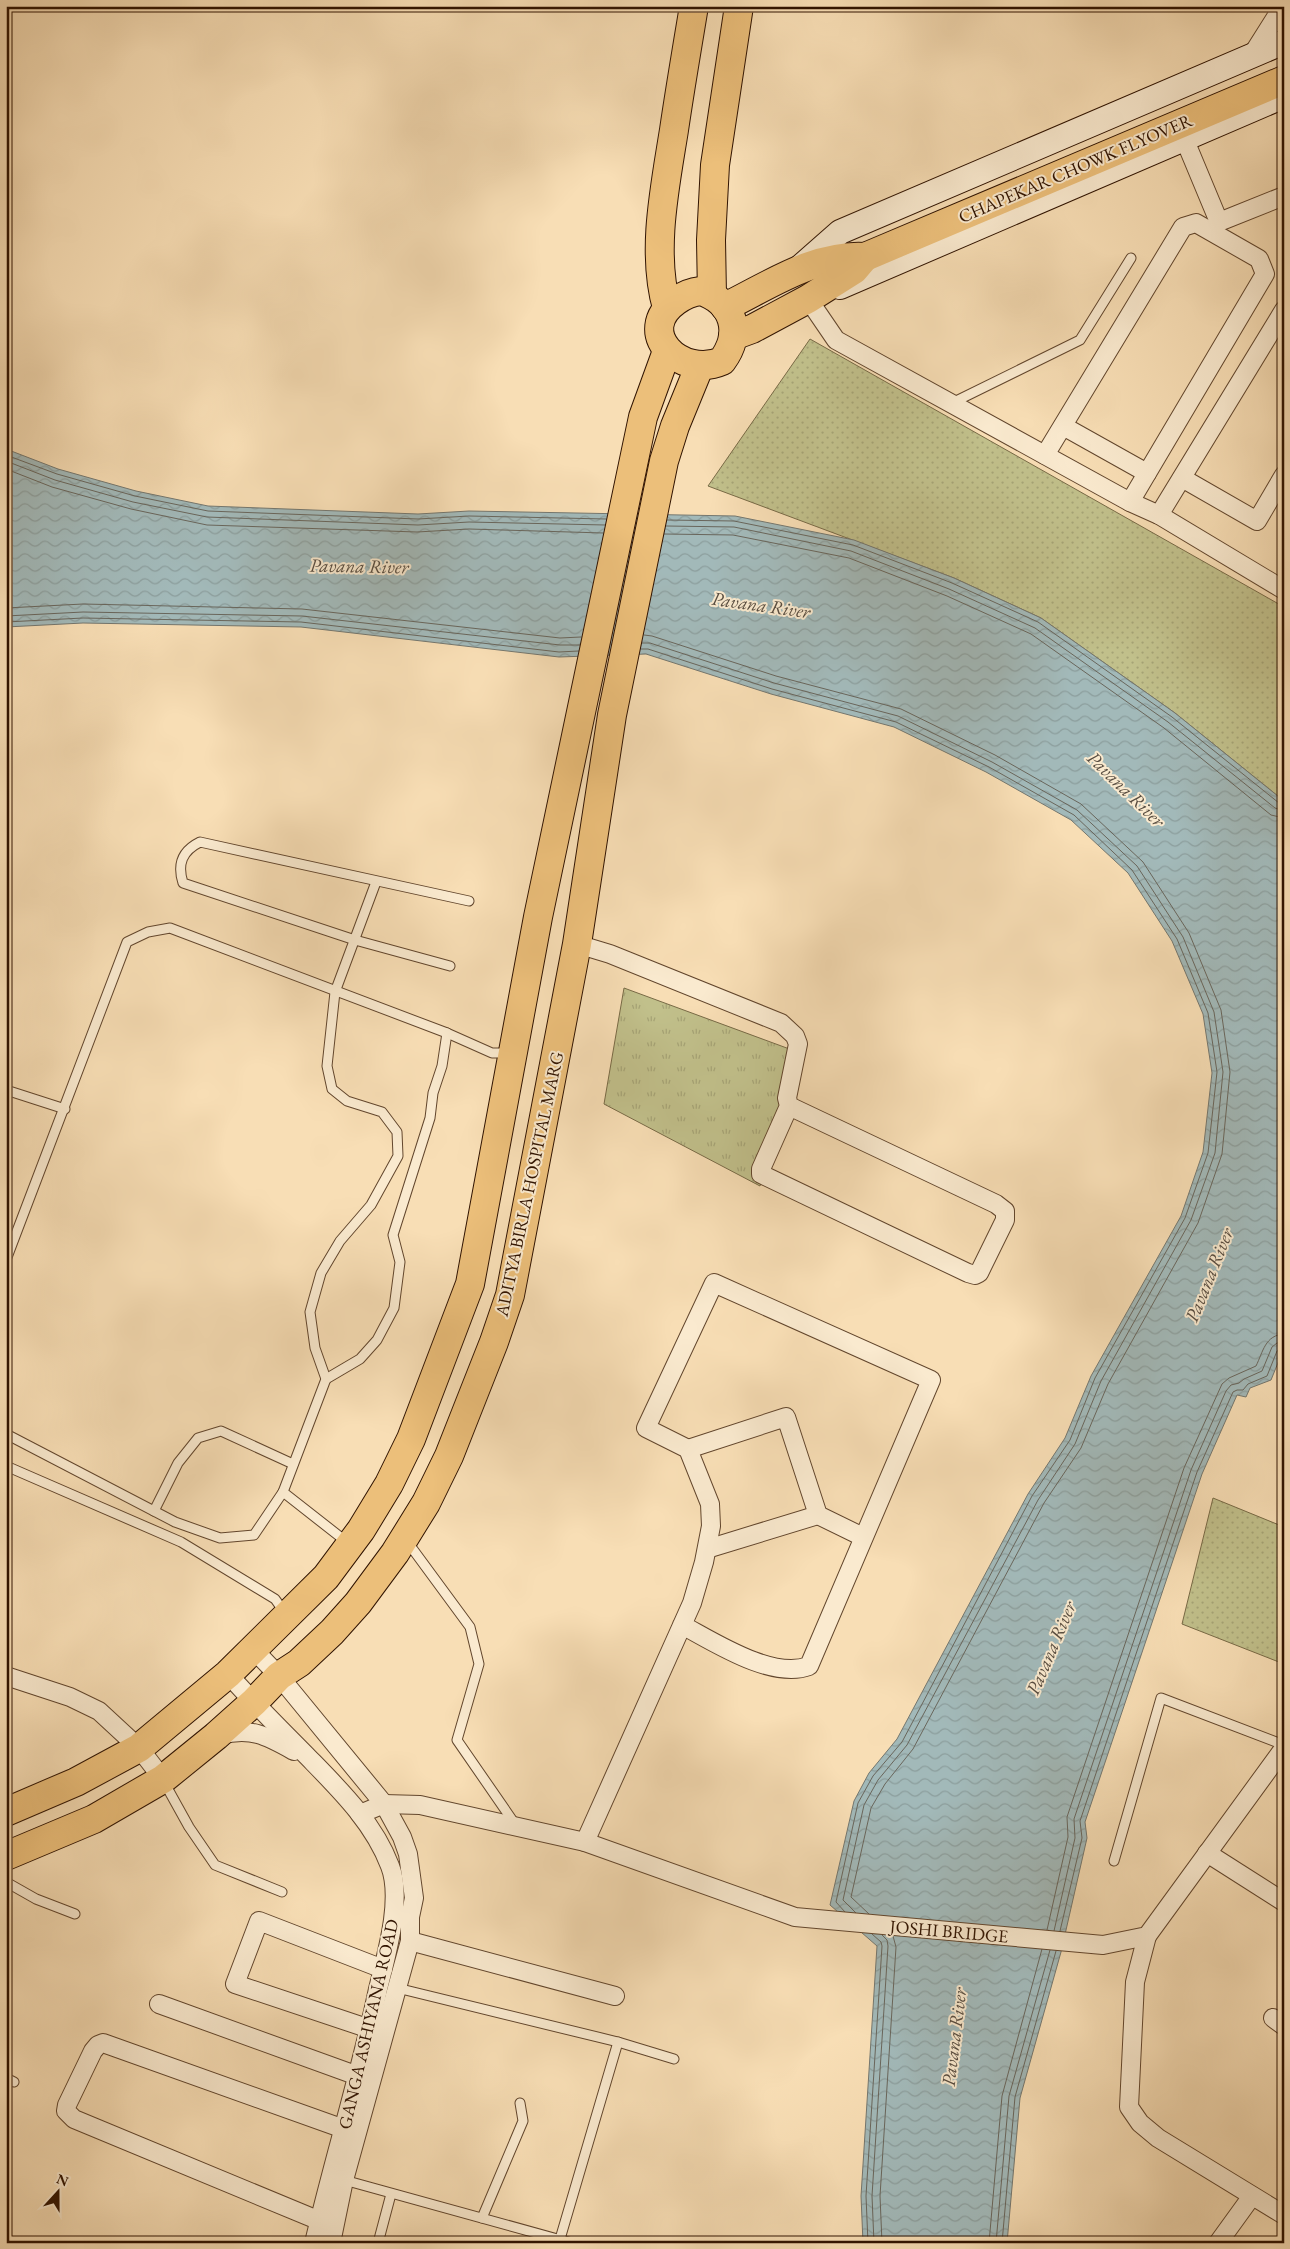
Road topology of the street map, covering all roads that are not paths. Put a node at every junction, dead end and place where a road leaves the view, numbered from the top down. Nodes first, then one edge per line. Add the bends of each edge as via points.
1 (694, 6) edge
2 (739, 6) edge
3 (1283, 6) edge
4 (1284, 42) edge
5 (1252, 55) junction
6 (1284, 80) edge
7 (1284, 96) edge
8 (1184, 138) junction
9 (1284, 196) edge
10 (865, 257) junction
11 (1132, 258) dead end
12 (798, 269) junction
13 (813, 295) junction
14 (719, 301) junction
15 (668, 308) junction
16 (1284, 310) edge
17 (733, 336) junction
18 (667, 351) junction
19 (700, 365) junction
20 (952, 404) junction
21 (1063, 426) junction
22 (1045, 455) junction
23 (1147, 473) junction
24 (1284, 476) edge
25 (1182, 478) junction
26 (1130, 502) junction
27 (1158, 515) junction
28 (1284, 590) edge
29 (576, 742) junction
30 (607, 749) junction
31 (376, 882) junction
32 (469, 901) dead end
33 (355, 940) junction
34 (577, 944) junction
35 (450, 966) dead end
36 (335, 992) junction
37 (447, 1033) junction
38 (512, 1053) junction
39 (6, 1090) edge
40 (790, 1106) junction
41 (65, 1109) junction
42 (6, 1260) edge
43 (326, 1379) junction
44 (6, 1434) edge
45 (688, 1449) junction
46 (293, 1464) junction
47 (6, 1466) edge
48 (282, 1492) junction
49 (154, 1511) junction
50 (818, 1515) junction
51 (863, 1537) junction
52 (405, 1538) junction
53 (350, 1544) junction
54 (707, 1549) junction
55 (287, 1616) junction
56 (682, 1625) junction
57 (252, 1648) junction
58 (228, 1674) junction
59 (6, 1676) edge
60 (279, 1676) junction
61 (254, 1702) junction
62 (216, 1736) junction
63 (1284, 1746) edge
64 (139, 1748) junction
65 (312, 1761) junction
66 (163, 1779) junction
67 (384, 1804) junction
68 (6, 1812) edge
69 (360, 1814) junction
70 (516, 1826) junction
71 (585, 1842) junction
72 (1207, 1853) junction
73 (6, 1856) edge
74 (1114, 1861) dead end
75 (6, 1882) edge
76 (282, 1892) dead end
77 (1284, 1902) edge
78 (75, 1914) dead end
79 (1147, 1936) junction
80 (410, 1941) junction
81 (383, 1969) junction
82 (397, 1988) junction
83 (615, 1996) dead end
84 (159, 2004) dead end
85 (370, 2029) junction
86 (618, 2042) junction
87 (674, 2059) dead end
88 (358, 2076) junction
89 (520, 2103) dead end
90 (344, 2130) junction
91 (344, 2180) junction
92 (391, 2194) junction
93 (1252, 2196) junction
94 (1284, 2216) edge
95 (482, 2218) junction
96 (320, 2220) junction
97 (560, 2239) junction
98 (314, 2243) edge
99 (331, 2243) edge
100 (378, 2243) edge
101 (572, 2243) edge
102 (1218, 2243) edge

1 - 15 main road via 668,167 661,236 662,288
2 - 14 main road via 715,165 711,240
3 - 5 street
4 - 5 main road
5 - 12 main road via 840,232
6 - 10 main road, CHAPEKAR CHOWK FLYOVER
7 - 8 main road
8 - 9 street via 1219,222
8 - 13 main road via 833,290
10 - 12 main road, CHAPEKAR CHOWK FLYOVER via 846,256
10 - 13 main road, CHAPEKAR CHOWK FLYOVER via 854,270
11 - 20 lane via 1080,340
12 - 14 main road, CHAPEKAR CHOWK FLYOVER
13 - 17 main road, CHAPEKAR CHOWK FLYOVER
13 - 20 street via 836,340
14 - 15 main road via 701,292 692,292
14 - 17 main road via 731,320
15 - 18 main road via 662,316 660,332
16 - 25 street
17 - 19 main road via 732,345 722,361
18 - 19 main road via 684,361
18 - 29 main road via 643,417
19 - 30 main road, ADITYA BIRLA HOSPITAL MARG via 664,461
20 - 22 street
21 - 22 street
21 - 23 street
21 - 23 street via 1183,227 1196,223 1209,229 1259,259 1265,274
22 - 26 street
23 - 26 street
24 - 25 street via 1257,521
25 - 27 street
26 - 27 street
27 - 28 street
29 - 30 main road
29 - 38 main road
30 - 34 main road, ADITYA BIRLA HOSPITAL MARG
31 - 32 lane
31 - 33 lane
31 - 33 lane via 200,842 191,846 182,858 179,871 183,883
33 - 35 lane
33 - 36 lane
34 - 40 street via 619,958 789,1029 798,1044 787,1098
34 - 52 main road, ADITYA BIRLA HOSPITAL MARG via 510,1295 449,1456
36 - 37 lane
36 - 41 lane via 170,928 148,932 127,942
36 - 43 lane via 328,1066 332,1089 347,1100 382,1112 397,1132 398,1156 371,1206 340,1242 320,1273 310,1312 315,1348
37 - 38 lane via 492,1053
37 - 43 lane via 442,1066 432,1093 430,1118 393,1235 400,1262 394,1308 377,1340 360,1359
38 - 53 main road via 467,1293 412,1439 389,1484
39 - 41 lane
40 - 40 street via 1001,1207 1006,1214 1005,1220 979,1273 968,1273 761,1174
41 - 42 lane
43 - 46 lane
44 - 49 lane
45 - 50 street via 786,1417
45 - 51 street via 646,1428 714,1282 931,1380
45 - 54 street via 710,1504
46 - 48 lane
46 - 49 lane via 221,1431 198,1438 178,1463
47 - 55 lane via 182,1542 275,1598
48 - 49 lane via 254,1535 220,1538
48 - 53 lane
50 - 51 street
50 - 54 street
51 - 56 street via 809,1666 793,1670 771,1665 735,1653
52 - 60 main road, ADITYA BIRLA HOSPITAL MARG via 332,1632
52 - 70 lane via 470,1627 479,1664 457,1740
53 - 55 main road via 326,1576
54 - 56 street via 692,1603
55 - 57 main road
56 - 71 street
57 - 58 main road
57 - 60 street
58 - 61 street, GANGA ASHIYANA ROAD
58 - 64 main road
59 - 64 street via 99,1710
60 - 61 main road, ADITYA BIRLA HOSPITAL MARG
60 - 67 street
61 - 62 main road, ADITYA BIRLA HOSPITAL MARG
61 - 65 street, GANGA ASHIYANA ROAD
62 - 65 street via 249,1731
62 - 66 main road, ADITYA BIRLA HOSPITAL MARG
63 - 72 street
63 - 74 lane via 1161,1698
64 - 66 street
64 - 68 main road via 76,1782
65 - 69 street, GANGA ASHIYANA ROAD
66 - 73 main road, ADITYA BIRLA HOSPITAL MARG via 94,1819
66 - 76 lane via 189,1827 216,1865
67 - 69 street
67 - 70 street, JOSHI BRIDGE via 420,1805
67 - 80 street via 402,1837 413,1878
69 - 81 street, GANGA ASHIYANA ROAD via 376,1837 394,1880 393,1914
70 - 71 street, JOSHI BRIDGE
71 - 79 street, JOSHI BRIDGE via 794,1917 1103,1945
72 - 77 street
72 - 79 street
75 - 78 lane via 36,1899
79 - 93 street via 1135,1982 1129,2107 1140,2123 1158,2138
80 - 82 street
80 - 83 street
81 - 85 street, GANGA ASHIYANA ROAD
81 - 85 street via 259,1921 236,1984
82 - 86 lane
82 - 91 street
84 - 88 street
85 - 88 street, GANGA ASHIYANA ROAD
86 - 87 lane
86 - 97 lane
88 - 90 street, GANGA ASHIYANA ROAD
89 - 95 lane via 523,2121
90 - 96 street, GANGA ASHIYANA ROAD
90 - 96 street via 103,2043 94,2051 67,2105 66,2111 74,2119
91 - 92 lane
91 - 99 street
92 - 95 lane
92 - 100 lane
93 - 94 street
93 - 102 street
95 - 97 lane
96 - 98 street, GANGA ASHIYANA ROAD
97 - 101 lane

